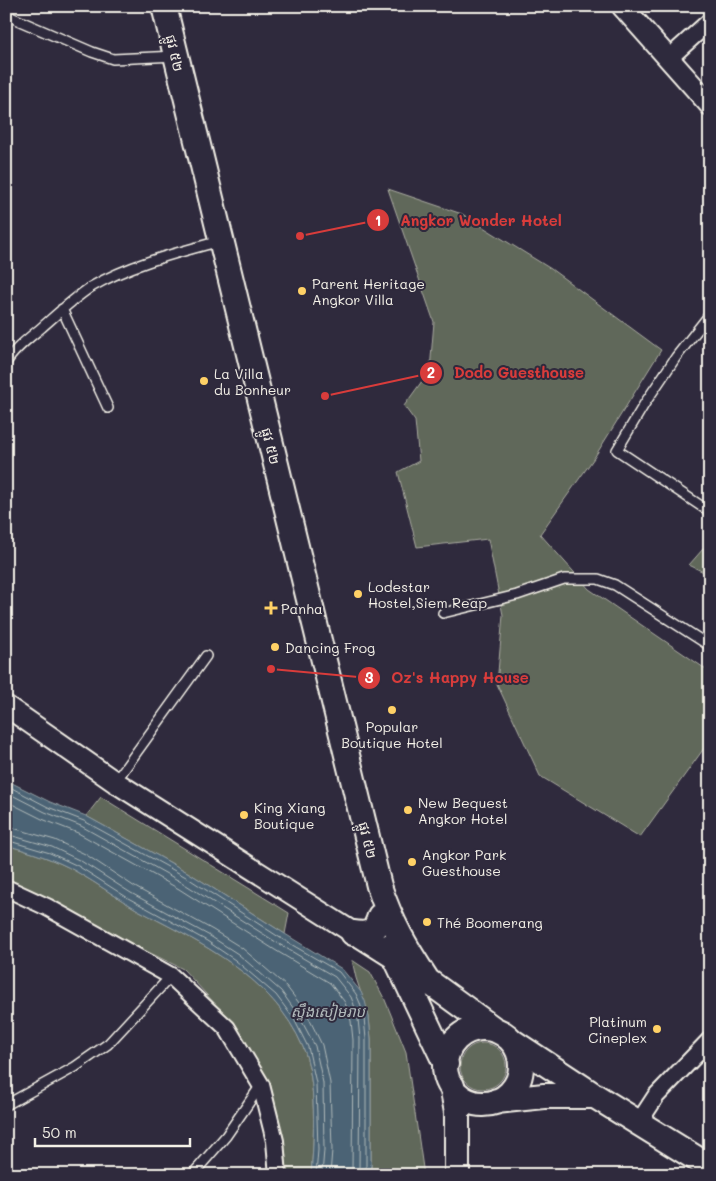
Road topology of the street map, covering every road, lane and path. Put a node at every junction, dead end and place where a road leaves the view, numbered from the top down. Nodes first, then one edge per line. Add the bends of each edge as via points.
1 (164, 6) edge
2 (622, 6) edge
3 (6, 15) edge
4 (710, 21) edge
5 (176, 56) junction
6 (668, 59) junction
7 (710, 105) edge
8 (220, 241) junction
9 (62, 309) junction
10 (710, 314) edge
11 (6, 364) edge
12 (108, 408) dead end
13 (710, 512) edge
14 (443, 613) dead end
15 (710, 646) edge
16 (206, 656) dead end
17 (6, 706) edge
18 (115, 782) junction
19 (379, 886) junction
20 (6, 888) edge
21 (380, 916) junction
22 (352, 933) junction
23 (398, 961) junction
24 (171, 976) junction
25 (427, 980) junction
26 (504, 1036) junction
27 (710, 1040) edge
28 (449, 1075) junction
29 (261, 1085) junction
30 (595, 1096) junction
31 (494, 1102) junction
32 (6, 1105) edge
33 (639, 1122) junction
34 (457, 1138) junction
35 (710, 1167) edge
36 (192, 1175) edge
37 (278, 1175) edge
38 (457, 1175) edge

1 - 5 main road, ផ្លូវ ៥២
2 - 6 street
3 - 5 lane via 113,59
4 - 6 street
5 - 8 main road, ផ្លូវ ៥២
6 - 7 street
8 - 9 lane via 159,257 116,274 91,287
8 - 19 main road, ផ្លូវ ៥២
9 - 11 lane
9 - 12 lane
10 - 13 lane via 676,357 617,450
14 - 15 lane via 518,595 564,579 598,579 615,585
16 - 18 lane
17 - 18 street
18 - 22 street
19 - 21 main road, ផ្លូវ ៥២
19 - 25 main road, ផ្លូវ ៥២ via 396,931
20 - 24 street via 47,907
21 - 22 main road via 378,924 370,932
21 - 23 main road, ផ្លូវ ៥២
22 - 23 street
23 - 25 main road
23 - 28 main road, ផ្លូវ ៥២
24 - 29 street via 227,1028
24 - 32 lane via 108,1044 75,1067
25 - 26 main road
26 - 28 main road via 484,1028 462,1034 448,1053
26 - 30 main road
26 - 31 main road via 520,1056 521,1070 509,1094
27 - 33 street via 656,1096
28 - 31 main road via 459,1095 468,1101
28 - 34 main road via 457,1112
29 - 36 lane via 226,1136
29 - 37 street via 275,1141
30 - 31 main road via 544,1096
30 - 33 main road
31 - 34 main road via 465,1126
33 - 35 main road
34 - 38 main road

